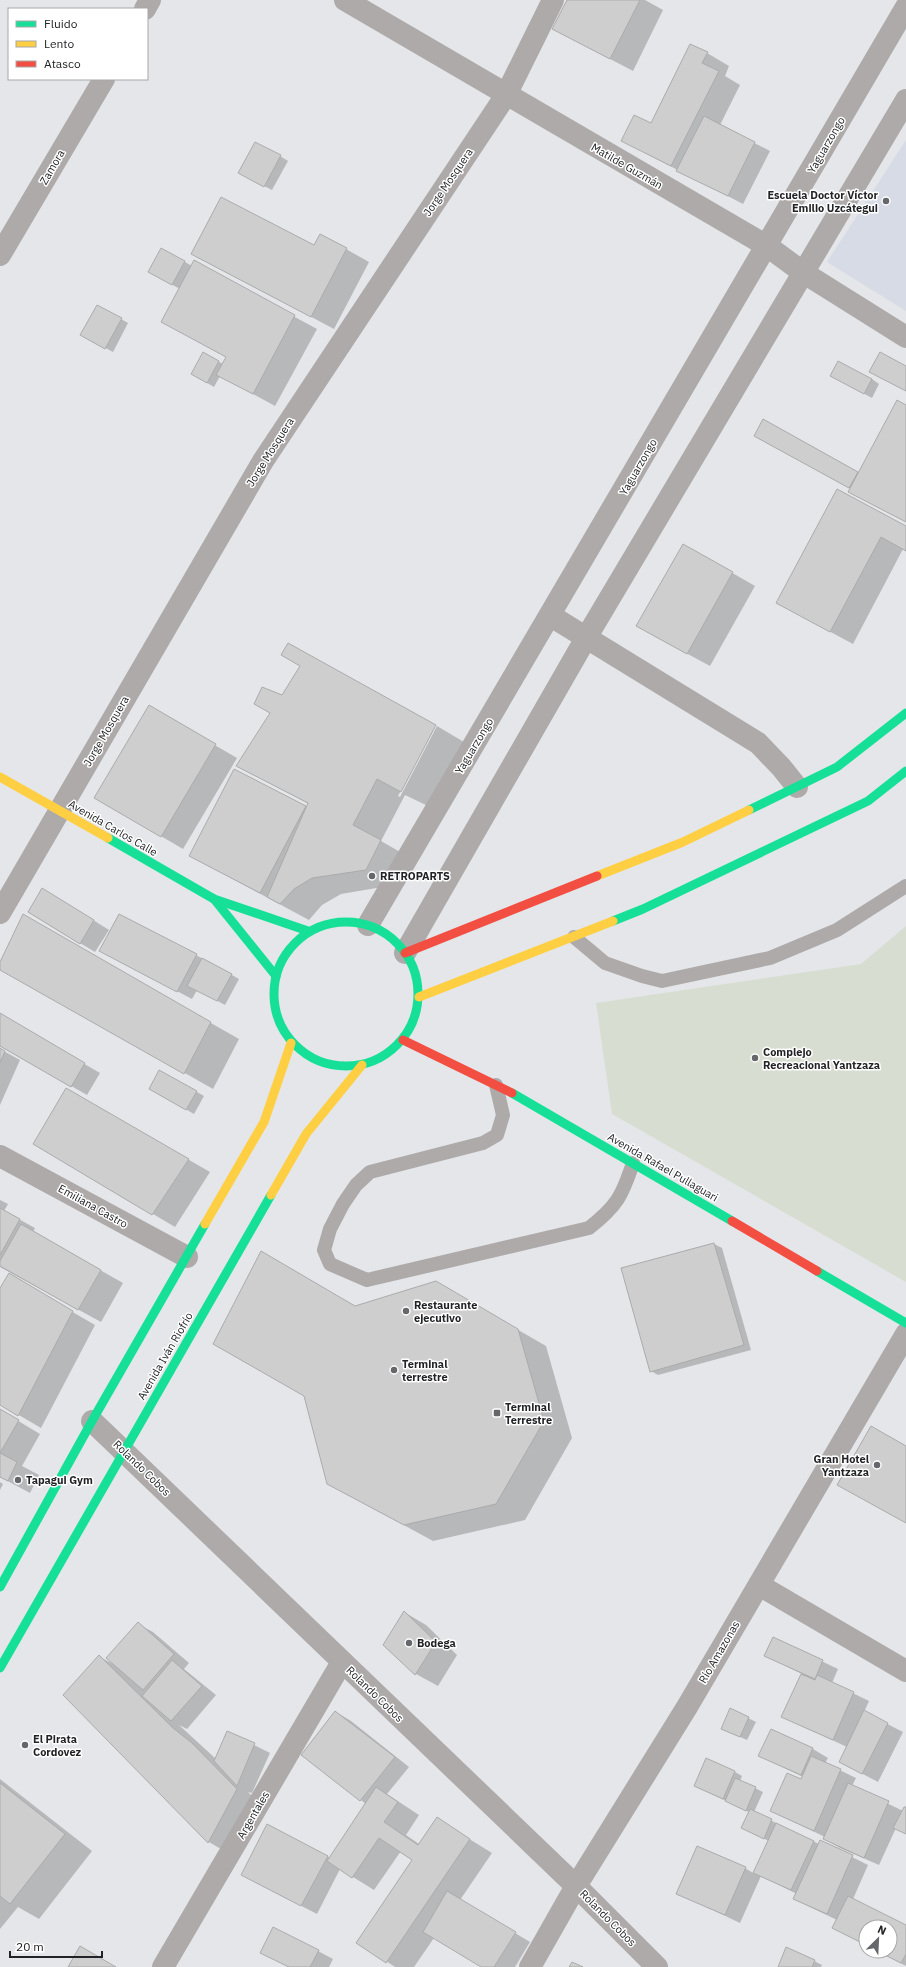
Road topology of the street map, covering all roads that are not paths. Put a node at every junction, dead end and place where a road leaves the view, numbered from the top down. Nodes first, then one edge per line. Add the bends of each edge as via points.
1 (345, 0) edge
2 (553, 0) edge
3 (906, 7) edge
4 (103, 80) edge
5 (506, 95) junction
6 (906, 100) edge
7 (767, 246) junction
8 (0, 255) edge
9 (804, 273) junction
10 (906, 337) edge
11 (551, 616) junction
12 (586, 638) junction
13 (906, 714) edge
14 (906, 771) edge
15 (0, 777) edge
16 (797, 787) junction
17 (59, 811) junction
18 (906, 886) edge
19 (214, 899) junction
20 (0, 913) edge
21 (368, 925) junction
22 (308, 931) junction
23 (574, 937) junction
24 (405, 953) junction
25 (276, 976) junction
26 (419, 997) junction
27 (403, 1040) junction
28 (291, 1042) junction
29 (362, 1065) junction
30 (496, 1085) junction
31 (0, 1156) edge
32 (632, 1163) junction
33 (187, 1258) junction
34 (906, 1324) edge
35 (906, 1334) edge
36 (92, 1421) junction
37 (124, 1451) junction
38 (1, 1582) edge
39 (758, 1585) junction
40 (342, 1662) junction
41 (0, 1668) edge
42 (906, 1670) edge
43 (576, 1886) junction
44 (163, 1967) edge
45 (530, 1967) edge
46 (656, 1967) edge

1 - 5 street, Matilde Guzmán
2 - 5 street, Jorge Mosquera
3 - 7 street, Yaguarzongo
4 - 8 street, Zamora
5 - 7 street, Matilde Guzmán
5 - 17 street, Jorge Mosquera via 263,461
6 - 9 street
7 - 9 street, Matilde Guzmán
7 - 11 street, Yaguarzongo
9 - 10 street, Matilde Guzmán
9 - 12 street
11 - 12 street
11 - 21 street, Yaguarzongo
12 - 16 street via 758,743 782,767
12 - 24 street
13 - 16 main road via 837,767
14 - 23 main road via 868,802 643,910
15 - 17 main road, Avenida Carlos Calle
16 - 24 main road via 683,842
17 - 19 main road, Avenida Carlos Calle
17 - 20 street, Jorge Mosquera
18 - 23 lane via 837,930 770,958 662,981 605,963
19 - 22 main road, Avenida Carlos Calle
19 - 25 main road, Avenida Carlos Calle
21 - 22 main road via 344,922
21 - 24 main road via 389,936
22 - 25 main road via 279,964
23 - 26 main road
24 - 26 main road via 416,974
25 - 28 main road via 273,987 276,1016
26 - 27 main road via 414,1020
27 - 29 main road via 385,1056
27 - 30 main road, Avenida Rafael Pullaguari
28 - 29 main road via 319,1060 338,1066
28 - 33 main road via 264,1122
29 - 37 main road, Avenida Iván Riofrío via 306,1134
30 - 32 main road, Avenida Rafael Pullaguari
30 - 32 lane via 503,1115 496,1135 483,1143 370,1172 356,1185 330,1229 324,1250 330,1264 367,1280 589,1228 609,1213 620,1197
31 - 33 street, Emiliana Castro
32 - 34 main road, Avenida Rafael Pullaguari
33 - 36 main road
35 - 39 street, Río Amazonas
36 - 37 street, Rolando Cobos
36 - 38 main road
37 - 40 street, Rolando Cobos
37 - 41 main road, Avenida Iván Riofrío
39 - 42 street
39 - 43 street, Río Amazonas via 687,1707
40 - 43 street, Rolando Cobos
40 - 44 street, Argentales
43 - 45 street, Río Amazonas
43 - 46 street, Rolando Cobos

